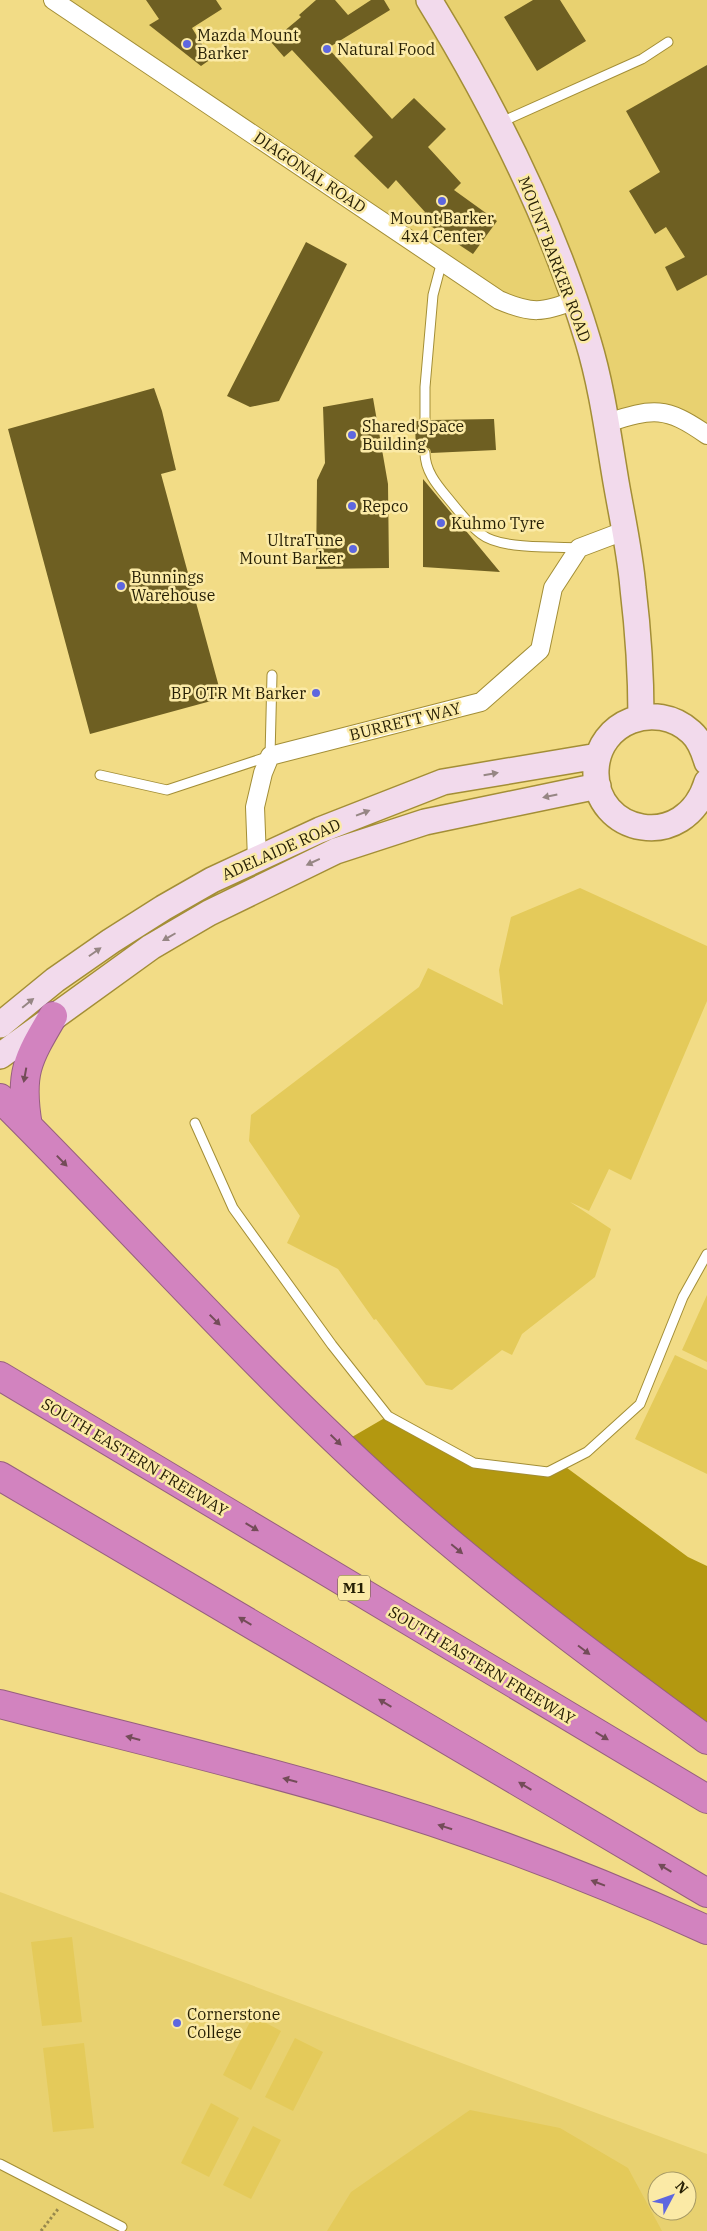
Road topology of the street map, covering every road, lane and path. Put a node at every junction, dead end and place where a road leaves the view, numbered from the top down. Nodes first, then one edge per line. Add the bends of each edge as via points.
1 (53, 0) edge
2 (429, 0) edge
3 (668, 42) dead end
4 (499, 123) junction
5 (442, 261) junction
6 (575, 300) junction
7 (425, 420) dead end
8 (607, 423) junction
9 (707, 435) edge
10 (424, 453) dead end
11 (624, 531) junction
12 (579, 548) junction
13 (272, 675) dead end
14 (642, 717) junction
15 (700, 733) edge
16 (270, 756) junction
17 (598, 756) junction
18 (707, 762) edge
19 (100, 775) dead end
20 (707, 782) edge
21 (598, 786) junction
22 (700, 807) edge
23 (258, 859) junction
24 (53, 1016) junction
25 (0, 1025) edge
26 (0, 1056) edge
27 (0, 1098) edge
28 (195, 1123) dead end
29 (28, 1126) junction
30 (707, 1254) edge
31 (0, 1376) edge
32 (0, 1476) edge
33 (0, 1704) edge
34 (707, 1740) edge
35 (707, 1799) edge
36 (707, 1893) edge
37 (707, 1930) edge
38 (0, 2164) edge
39 (58, 2209) dead end
40 (122, 2227) dead end
41 (41, 2231) edge

1 - 5 street, DIAGONAL ROAD
2 - 4 main road, MOUNT BARKER ROAD
3 - 4 lane via 642,59
4 - 6 main road, MOUNT BARKER ROAD
5 - 6 street, DIAGONAL ROAD via 499,300 520,310 556,308
5 - 7 lane via 433,296
6 - 8 main road, MOUNT BARKER ROAD via 591,351
8 - 9 street via 643,411 669,414
8 - 11 main road, MOUNT BARKER ROAD
10 - 12 lane via 424,462 434,480 482,535 515,544
11 - 12 street
11 - 14 main road, MOUNT BARKER ROAD via 633,586
12 - 16 street, BURRETT WAY via 553,588 540,650 481,702
13 - 16 lane
14 - 15 main road via 660,716
14 - 17 main road via 614,730
15 - 18 main road
16 - 19 lane, BURRETT WAY via 167,790
16 - 23 street via 255,807
17 - 21 main road
23 -> 17 main road, ADELAIDE ROAD via 320,830 443,782
20 - 22 main road
21 - 22 main road via 604,802 616,815 630,824 646,828 663,827 679,821
21 -> 24 main road, ADELAIDE ROAD via 425,822 336,851 210,913 151,947
25 -> 23 main road, ADELAIDE ROAD via 55,980 111,941 192,890
24 - 26 main road, ADELAIDE ROAD
24 -> 29 highway via 30,1056 24,1074
27 - 29 highway
28 - 30 lane via 232,1208 388,1416 474,1463 548,1472 588,1452 640,1404 684,1297
29 -> 34 highway via 301,1407 407,1506 582,1649
31 -> 35 highway, SOUTH EASTERN FREEWAY / M1
36 -> 32 highway
37 -> 33 highway via 494,1843 347,1795
38 - 40 lane
39 - 41 path

